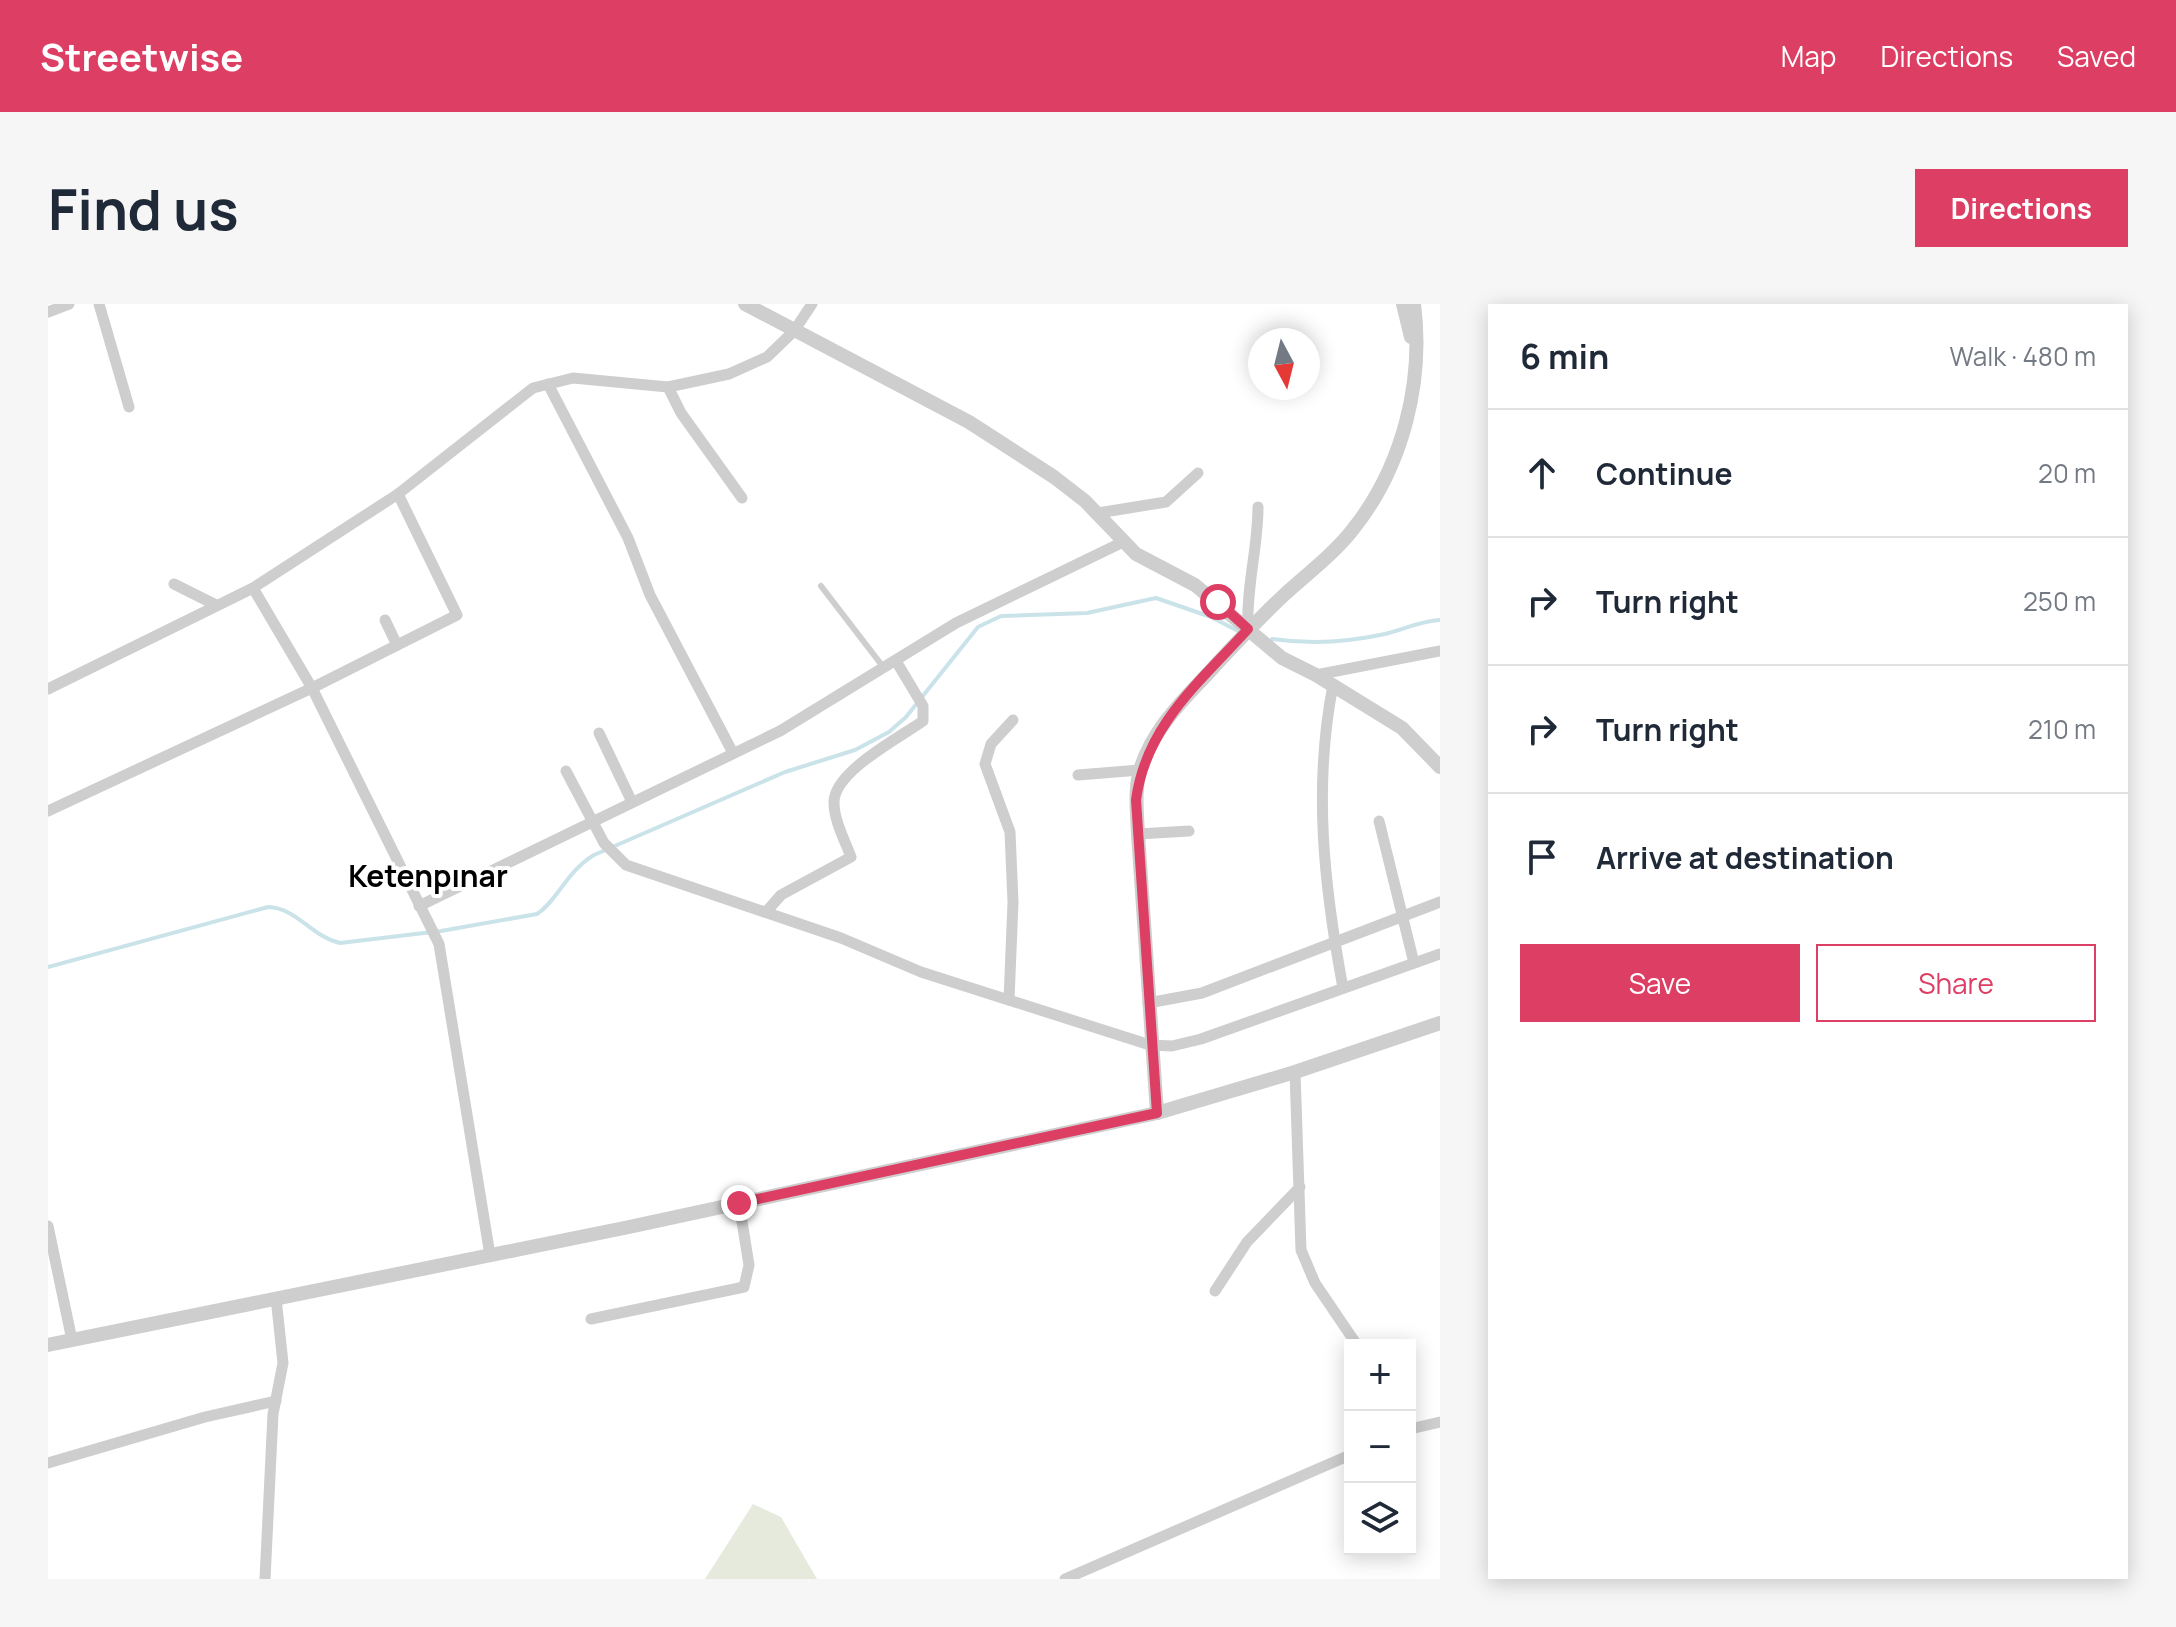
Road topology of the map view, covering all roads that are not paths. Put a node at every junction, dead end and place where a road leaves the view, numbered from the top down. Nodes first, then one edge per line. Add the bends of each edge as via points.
1 (69, 304) edge
2 (99, 304) edge
3 (745, 304) edge
4 (812, 304) edge
5 (1403, 304) edge
6 (1414, 304) edge
7 (48, 312) edge
8 (794, 331) junction
9 (1417, 377) junction
10 (548, 384) junction
11 (668, 387) junction
12 (129, 407) dead end
13 (1198, 473) dead end
14 (398, 494) junction
15 (742, 498) dead end
16 (1258, 507) dead end
17 (1098, 513) junction
18 (1123, 542) junction
19 (174, 584) dead end
20 (821, 586) dead end
21 (253, 588) junction
22 (216, 605) junction
23 (385, 620) dead end
24 (1248, 629) junction
25 (397, 645) junction
26 (1440, 651) edge
27 (896, 661) junction
28 (884, 668) junction
29 (1316, 675) junction
30 (1333, 685) junction
31 (312, 688) junction
32 (48, 689) edge
33 (1013, 720) dead end
34 (599, 733) dead end
35 (733, 753) junction
36 (1440, 767) edge
37 (1140, 770) junction
38 (566, 771) dead end
39 (1078, 775) dead end
40 (631, 800) junction
41 (48, 811) edge
42 (1379, 821) dead end
43 (593, 823) junction
44 (1189, 831) dead end
45 (1138, 834) junction
46 (1440, 902) edge
47 (419, 906) junction
48 (766, 912) junction
49 (1400, 916) junction
50 (1334, 942) junction
51 (1440, 954) edge
52 (1414, 963) junction
53 (1343, 988) junction
54 (1009, 1000) junction
55 (1148, 1003) junction
56 (1440, 1023) edge
57 (1150, 1045) junction
58 (1295, 1072) junction
59 (1157, 1113) junction
60 (1300, 1187) junction
61 (739, 1203) junction
62 (48, 1226) edge
63 (490, 1255) junction
64 (1215, 1291) dead end
65 (276, 1298) junction
66 (591, 1319) dead end
67 (1353, 1339) edge
68 (72, 1340) junction
69 (48, 1345) edge
70 (276, 1401) junction
71 (1440, 1422) edge
72 (1416, 1426) edge
73 (1344, 1458) edge
74 (48, 1463) edge
75 (265, 1579) edge
76 (1065, 1579) edge

1 - 7 street
2 - 12 street
3 - 8 street
4 - 8 street
5 - 9 street
6 - 9 street
8 - 11 street via 767,357 729,374
8 - 17 street via 969,422 1054,477
9 - 24 street via 1400,442 1355,528
10 - 11 street via 573,378
10 - 14 street via 518,397
10 - 35 street
11 - 15 street
13 - 17 street via 1166,502
14 - 21 street
14 - 25 street via 457,615
16 - 24 street via 1246,596
17 - 18 street
18 - 24 street via 1195,585
18 - 27 street via 956,623
19 - 22 street
20 - 28 lane
21 - 22 street
21 - 31 street
22 - 32 street
23 - 25 street
24 - 29 street via 1282,658
24 - 37 street via 1169,715
25 - 31 street
26 - 29 street
27 - 28 street
27 - 48 street via 923,706 923,721 858,766 835,792 834,806 851,857 781,895
28 - 35 street
29 - 30 street
30 - 36 street via 1402,728
30 - 50 street via 1320,816
31 - 41 street
31 - 47 street
33 - 54 street via 991,744 985,764 1010,832
34 - 40 street
35 - 40 street
37 - 39 street
37 - 45 street
38 - 43 street
40 - 43 street
42 - 49 street
43 - 47 street
43 - 48 street via 617,859
44 - 45 street
45 - 55 street
46 - 49 street
47 - 63 street via 439,944
48 - 54 street
49 - 50 street
49 - 52 street
50 - 53 street
50 - 55 street via 1202,993
51 - 52 street
52 - 53 street
53 - 57 street via 1201,1039
54 - 57 street
55 - 57 street
56 - 58 street
57 - 59 street
58 - 59 street
58 - 60 street
59 - 61 street
60 - 64 street via 1247,1242
60 - 67 street via 1306,1268
61 - 63 street
61 - 66 street via 749,1265 744,1287
62 - 68 street
63 - 65 street
65 - 68 street
65 - 70 street via 283,1363
68 - 69 street
70 - 74 street
70 - 75 street
71 - 72 street
73 - 76 street

